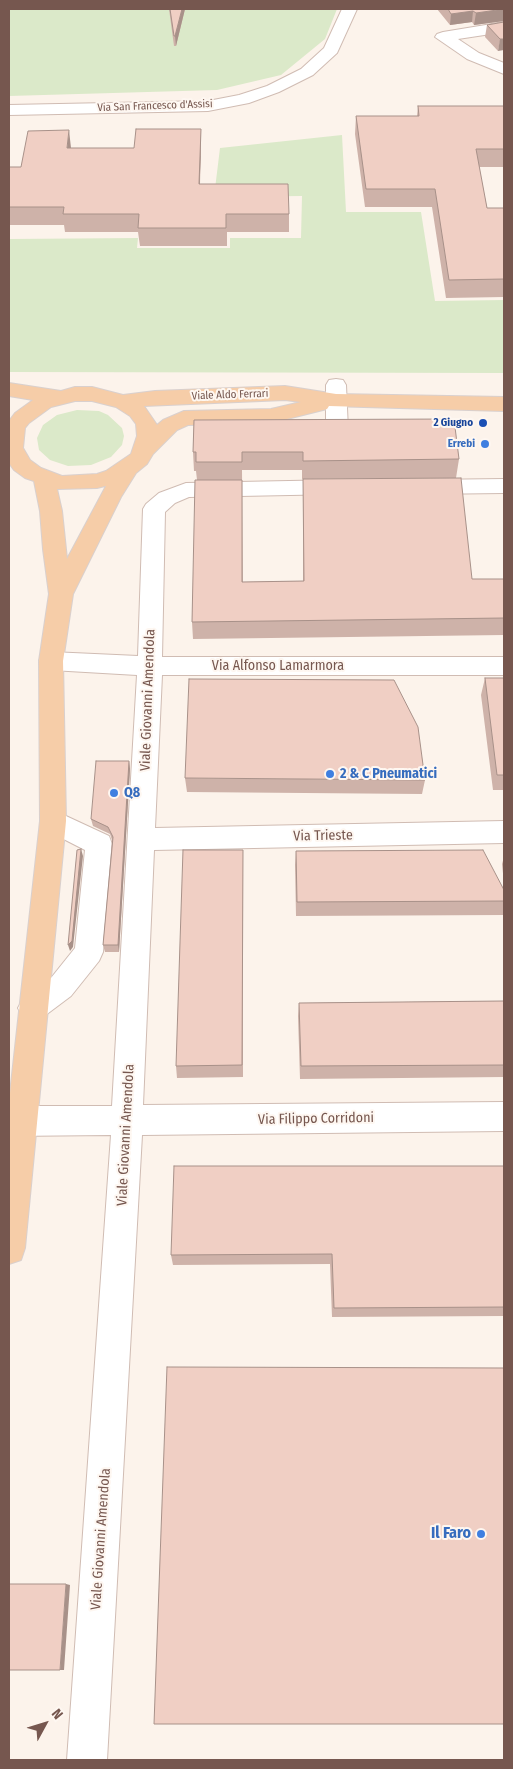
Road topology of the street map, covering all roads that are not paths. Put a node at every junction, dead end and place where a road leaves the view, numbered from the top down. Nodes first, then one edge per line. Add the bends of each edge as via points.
1 (349, 9) edge
2 (504, 28) edge
3 (504, 69) edge
4 (9, 110) edge
5 (9, 390) edge
6 (336, 393) junction
7 (58, 398) junction
8 (124, 402) junction
9 (504, 404) edge
10 (337, 430) edge
11 (10, 446) edge
12 (145, 449) junction
13 (128, 468) junction
14 (44, 478) junction
15 (504, 486) edge
16 (357, 487) edge
17 (406, 487) edge
18 (61, 594) junction
19 (51, 661) junction
20 (150, 666) junction
21 (504, 666) edge
22 (53, 821) junction
23 (504, 832) edge
24 (142, 839) junction
25 (33, 1008) junction
26 (504, 1117) edge
27 (16, 1121) edge
28 (127, 1121) junction
29 (9, 1248) edge
30 (88, 1760) edge

1 - 4 street, Via San Francesco d'Assisi via 331,50 307,72 243,99 208,106
2 - 3 street via 443,37 473,56
5 - 7 main road
6 - 8 main road, Viale Aldo Ferrari via 155,398
6 - 9 main road, Viale Aldo Ferrari
6 - 10 street
6 - 12 main road, Viale Aldo Ferrari via 271,416 184,418 170,425
7 - 8 main road via 92,394
7 - 11 main road via 32,409 22,418 15,427
8 - 12 main road via 146,423
11 - 14 main road via 22,465
12 - 13 main road
13 - 14 main road via 97,481 61,483
13 - 18 main road via 93,528
14 - 18 main road
15 - 17 street
16 - 20 street, Viale Giovanni Amendola via 186,490 167,498 154,509
18 - 19 main road
19 - 20 street, Via Alfonso Lamarmora
19 - 22 main road
20 - 21 street, Via Alfonso Lamarmora
20 - 24 street, Viale Giovanni Amendola
22 - 25 main road
22 - 25 street via 99,844 89,952 61,988
23 - 24 street, Via Trieste
24 - 28 street, Viale Giovanni Amendola
25 - 27 main road
26 - 28 street, Via Filippo Corridoni
27 - 28 street, Via Filippo Corridoni
27 - 29 main road
28 - 30 street, Viale Giovanni Amendola

